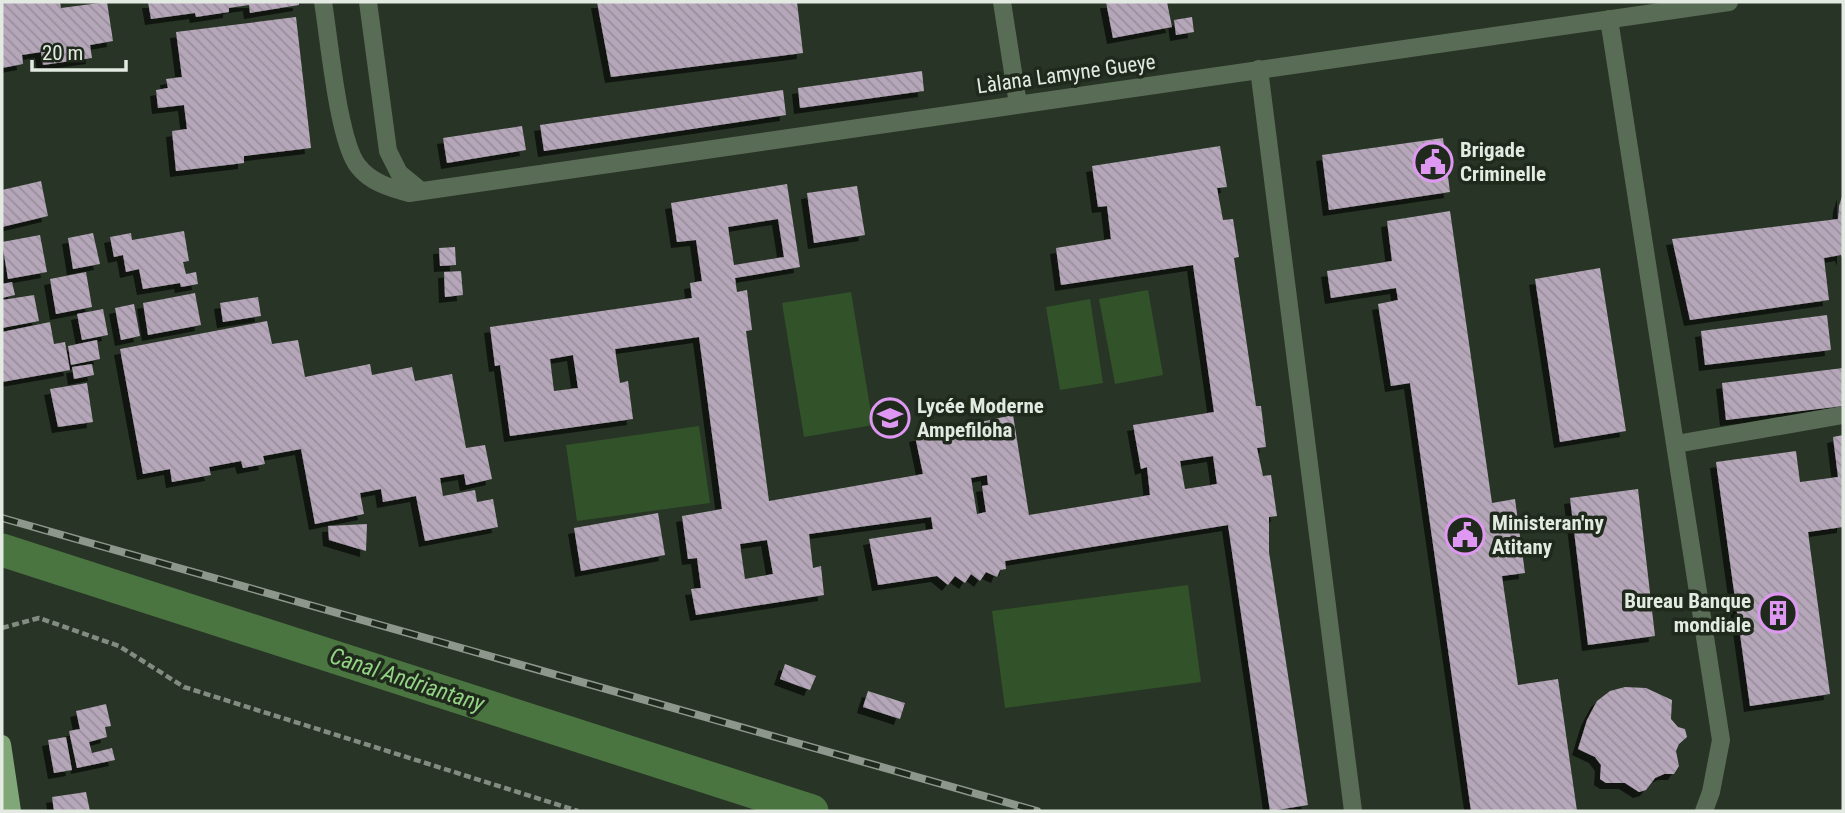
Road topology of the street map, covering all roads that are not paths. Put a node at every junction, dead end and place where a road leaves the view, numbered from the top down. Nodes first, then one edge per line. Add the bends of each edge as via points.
1 (323, 2) edge
2 (368, 2) edge
3 (1002, 2) edge
4 (1729, 2) edge
5 (1609, 19) junction
6 (1259, 69) junction
7 (1018, 104) junction
8 (415, 192) junction
9 (1843, 415) edge
10 (1676, 444) junction
11 (2, 744) edge
12 (12, 811) edge
13 (1353, 811) edge
14 (1704, 811) edge

1 - 8 street via 345,140 358,166 385,187
2 - 8 street via 388,151
3 - 7 street
4 - 5 street, Làlana Lamyne Gueye
5 - 6 street, Làlana Lamyne Gueye
5 - 10 street
6 - 7 street, Làlana Lamyne Gueye
6 - 13 street
7 - 8 street, Làlana Lamyne Gueye
9 - 10 street
10 - 14 street via 1721,740
11 - 12 main road

